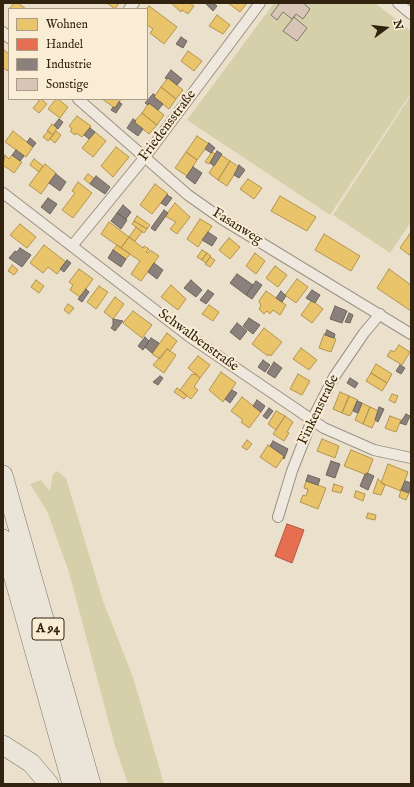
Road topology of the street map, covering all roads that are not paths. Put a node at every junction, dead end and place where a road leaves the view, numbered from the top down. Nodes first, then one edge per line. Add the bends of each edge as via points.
1 (260, 3) edge
2 (398, 3) edge
3 (411, 14) edge
4 (79, 100) edge
5 (144, 157) junction
6 (3, 194) edge
7 (72, 246) junction
8 (380, 314) junction
9 (411, 334) edge
10 (312, 420) junction
11 (410, 458) edge
12 (3, 475) edge
13 (278, 517) dead end
14 (3, 538) edge
15 (3, 745) edge
16 (49, 784) edge
17 (72, 784) edge
18 (91, 784) edge

1 - 5 street, Friedensstraße
2 - 3 street
4 - 5 street, Fasanweg
5 - 7 street, Friedensstraße
5 - 8 street, Fasanweg via 188,195 222,219
6 - 7 street, Schwalbenstraße
7 - 10 street, Schwalbenstraße via 190,337
8 - 9 street, Fasanweg
8 - 10 street, Finkenstraße via 334,377
10 - 11 street, Schwalbenstraße via 374,450
10 - 13 street, Finkenstraße via 292,471
12 - 18 highway, A 94
14 - 17 highway, A 94
15 - 16 highway via 31,763

